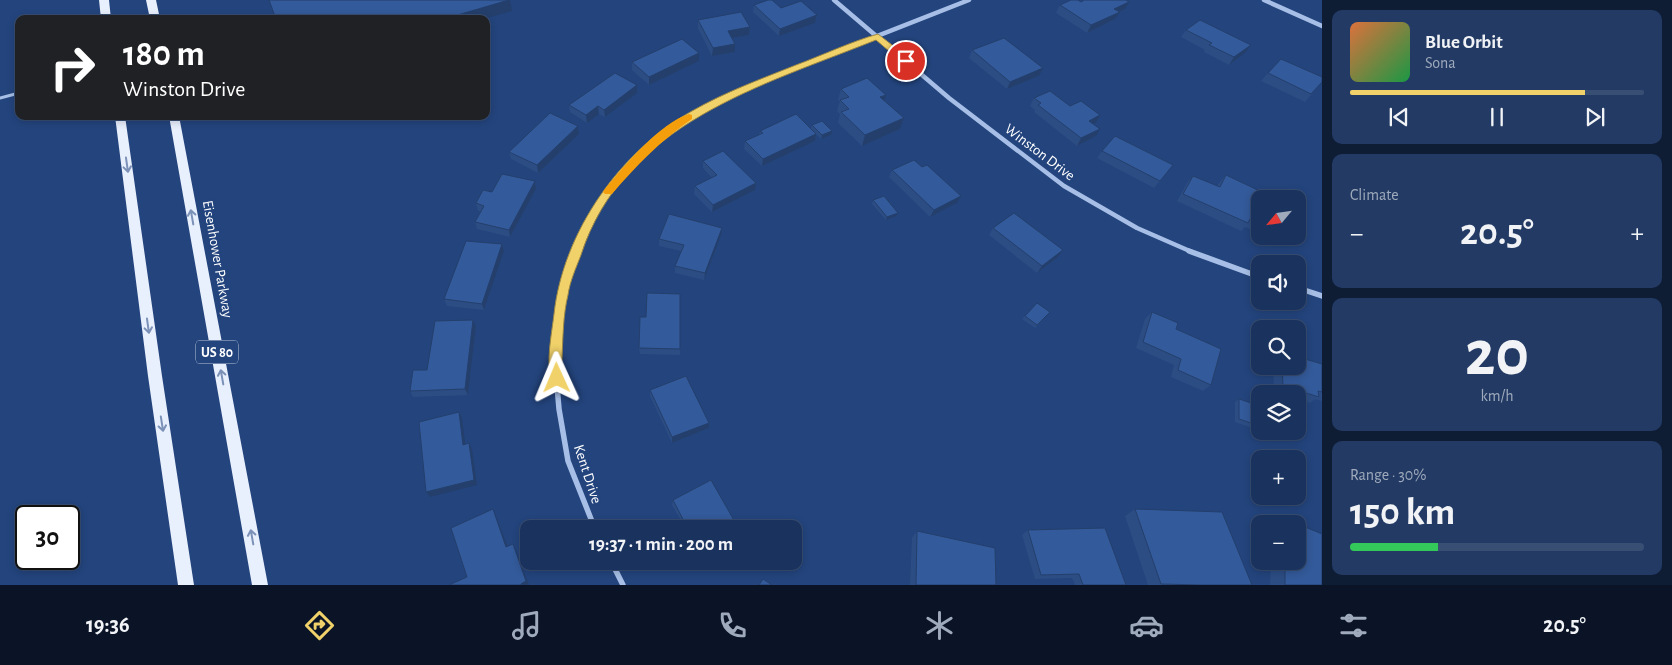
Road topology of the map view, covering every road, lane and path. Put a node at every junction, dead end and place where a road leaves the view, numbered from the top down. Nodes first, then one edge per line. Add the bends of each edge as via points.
1 (104, 0) edge
2 (151, 0) edge
3 (834, 0) edge
4 (970, 0) edge
5 (1264, 0) edge
6 (106, 15) edge
7 (153, 15) edge
8 (1322, 26) edge
9 (878, 36) junction
10 (15, 94) edge
11 (0, 98) edge
12 (121, 120) edge
13 (175, 120) edge
14 (1251, 274) edge
15 (1306, 291) edge
16 (1322, 296) edge
17 (591, 520) edge
18 (616, 570) edge
19 (186, 585) edge
20 (260, 585) edge
21 (623, 585) edge

1 - 6 main road
2 - 7 main road
3 - 9 street, Winston Drive
4 - 9 street, Kent Drive
5 - 8 street
9 - 14 street, Winston Drive via 950,98 1064,186 1137,228
9 - 17 street, Kent Drive via 750,86 695,113 668,130 635,160 592,214 562,294 555,362 568,461
10 - 11 lane
12 -> 19 main road
20 -> 13 main road, Eisenhower Parkway / US 80
15 - 16 street
18 - 21 street

